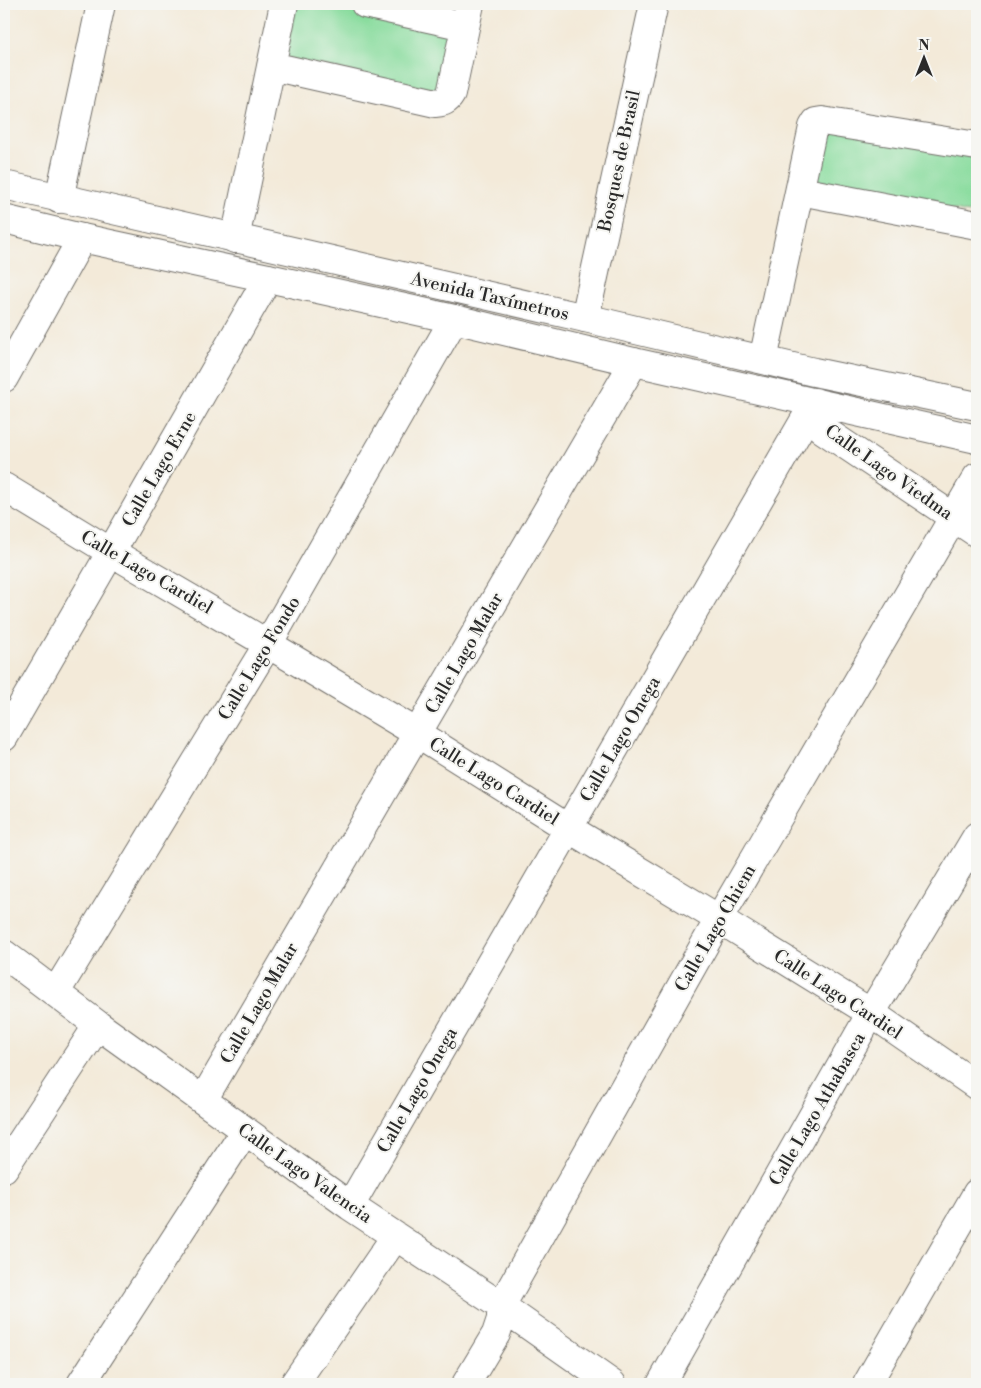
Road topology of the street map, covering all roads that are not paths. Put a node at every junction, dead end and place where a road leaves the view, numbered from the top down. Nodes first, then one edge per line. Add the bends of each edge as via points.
1 (100, 4) edge
2 (284, 4) edge
3 (365, 4) edge
4 (654, 4) edge
5 (467, 15) edge
6 (271, 66) junction
7 (977, 146) edge
8 (4, 185) edge
9 (800, 190) junction
10 (59, 199) junction
11 (4, 219) edge
12 (977, 225) edge
13 (82, 238) junction
14 (235, 239) junction
15 (268, 278) junction
16 (585, 318) junction
17 (454, 319) junction
18 (762, 359) junction
19 (634, 362) junction
20 (4, 378) edge
21 (815, 402) junction
22 (977, 406) edge
23 (977, 439) edge
24 (977, 477) edge
25 (4, 487) edge
26 (954, 516) junction
27 (977, 532) edge
28 (111, 552) junction
29 (268, 644) junction
30 (417, 733) junction
31 (4, 737) edge
32 (568, 828) junction
33 (977, 836) edge
34 (719, 918) junction
35 (4, 954) edge
36 (56, 992) junction
37 (871, 1013) junction
38 (98, 1024) junction
39 (977, 1086) edge
40 (203, 1100) junction
41 (245, 1131) junction
42 (4, 1168) edge
43 (977, 1193) edge
44 (350, 1206) junction
45 (396, 1237) junction
46 (501, 1306) junction
47 (81, 1384) edge
48 (294, 1384) edge
49 (466, 1384) edge
50 (612, 1384) edge
51 (661, 1384) edge
52 (867, 1384) edge

1 - 10 street
2 - 6 street
3 - 5 street
4 - 16 street, Bosques de Brasil
5 - 6 street via 451,94 441,103
6 - 14 street
7 - 9 street via 819,121 813,127
8 - 10 street, Avenida Taxímetros
9 - 12 street
9 - 18 street
10 - 14 street, Avenida Taxímetros
11 - 13 street, Avenida Taxímetros
13 - 15 street, Avenida Taxímetros
13 - 20 street
14 - 16 street, Avenida Taxímetros
15 - 17 street, Avenida Taxímetros
15 - 28 street, Calle Lago Erne
16 - 18 street, Avenida Taxímetros
17 - 19 street, Avenida Taxímetros
17 - 29 street, Calle Lago Fondo
18 - 22 street, Avenida Taxímetros
19 - 21 street, Avenida Taxímetros
19 - 30 street, Calle Lago Malar
21 - 23 street, Avenida Taxímetros
21 - 26 street, Calle Lago Viedma via 822,429
21 - 32 street, Calle Lago Onega
24 - 26 street, Calle Lago Chiem
25 - 28 street, Calle Lago Cardiel
26 - 27 street, Calle Lago Viedma
26 - 34 street, Calle Lago Chiem
28 - 29 street, Calle Lago Cardiel
28 - 31 street, Calle Lago Erne
29 - 30 street, Calle Lago Cardiel
29 - 36 street, Calle Lago Fondo
30 - 32 street, Calle Lago Cardiel
30 - 40 street, Calle Lago Malar
32 - 34 street, Calle Lago Cardiel
32 - 44 street, Calle Lago Onega
33 - 37 street, Calle Lago Athabasca
34 - 37 street, Calle Lago Cardiel
34 - 46 street, Calle Lago Chiem
35 - 36 street, Calle Lago Valencia
36 - 38 street, Calle Lago Valencia
37 - 39 street, Calle Lago Cardiel
37 - 51 street, Calle Lago Athabasca
38 - 40 street, Calle Lago Valencia
38 - 42 street
40 - 41 street, Calle Lago Valencia
41 - 44 street, Calle Lago Valencia
41 - 47 street
43 - 52 street
44 - 45 street, Calle Lago Valencia
45 - 46 street, Calle Lago Valencia
45 - 48 street
46 - 49 street, Calle Lago Chiem via 496,1334
46 - 50 street, Calle Lago Valencia

